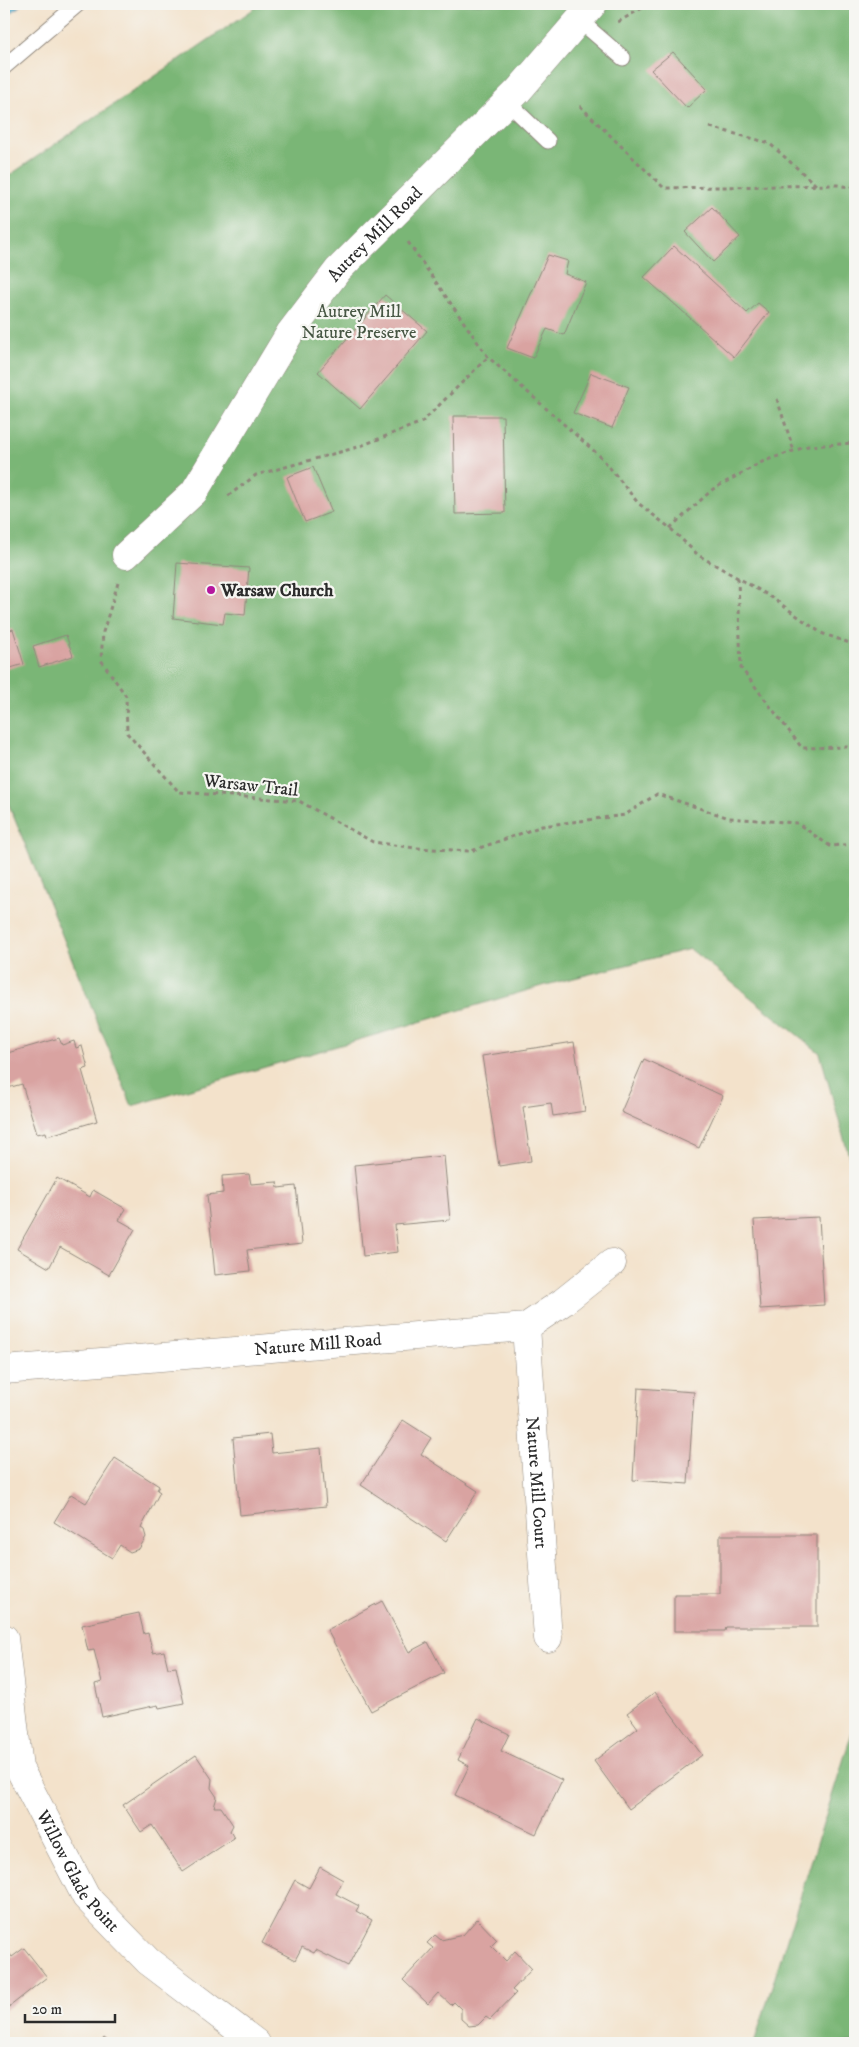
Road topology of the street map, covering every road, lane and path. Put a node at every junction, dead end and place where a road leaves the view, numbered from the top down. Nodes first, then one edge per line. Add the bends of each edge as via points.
1 (78, 4) edge
2 (649, 4) edge
3 (586, 12) edge
4 (607, 44) junction
5 (623, 58) dead end
6 (4, 68) edge
7 (508, 102) junction
8 (580, 106) dead end
9 (710, 128) dead end
10 (548, 141) dead end
11 (816, 186) junction
12 (855, 188) edge
13 (391, 218) junction
14 (488, 357) junction
15 (777, 399) dead end
16 (855, 443) edge
17 (794, 451) junction
18 (224, 499) dead end
19 (670, 528) junction
20 (126, 555) joint
21 (738, 578) junction
22 (855, 645) edge
23 (855, 750) edge
24 (855, 844) edge
25 (612, 1263) dead end
26 (526, 1327) junction
27 (4, 1370) edge
28 (4, 1638) edge
29 (548, 1638) dead end
30 (256, 2043) edge

1 - 6 lane
2 - 4 path via 619,21
3 - 4 lane
3 - 7 street, Autrey Mill Road
4 - 5 lane
7 - 10 lane
7 - 13 street, Autrey Mill Road
8 - 11 path via 664,188
9 - 11 path via 769,143
11 - 12 path
13 - 14 path
13 - 20 street, Autrey Mill Road via 338,270 290,334 194,492
14 - 18 path via 422,422 358,447 256,476
14 - 19 path via 602,458 638,503
15 - 17 path
16 - 17 path via 808,446
17 - 19 path via 764,461 713,489
19 - 21 path via 698,555
20 - 24 path, Warsaw Trail via 103,632 101,660 126,696 127,733 179,792 298,801 373,842 416,848 471,851 542,826 625,815 657,794 729,818 797,823 830,846
21 - 22 path via 821,633
21 - 23 path via 741,668 802,748 847,747
25 - 26 street, Nature Mill Road
26 - 27 street, Nature Mill Road
26 - 29 street, Nature Mill Court
28 - 30 street, Willow Glade Point via 19,1768 86,1898 148,1961

